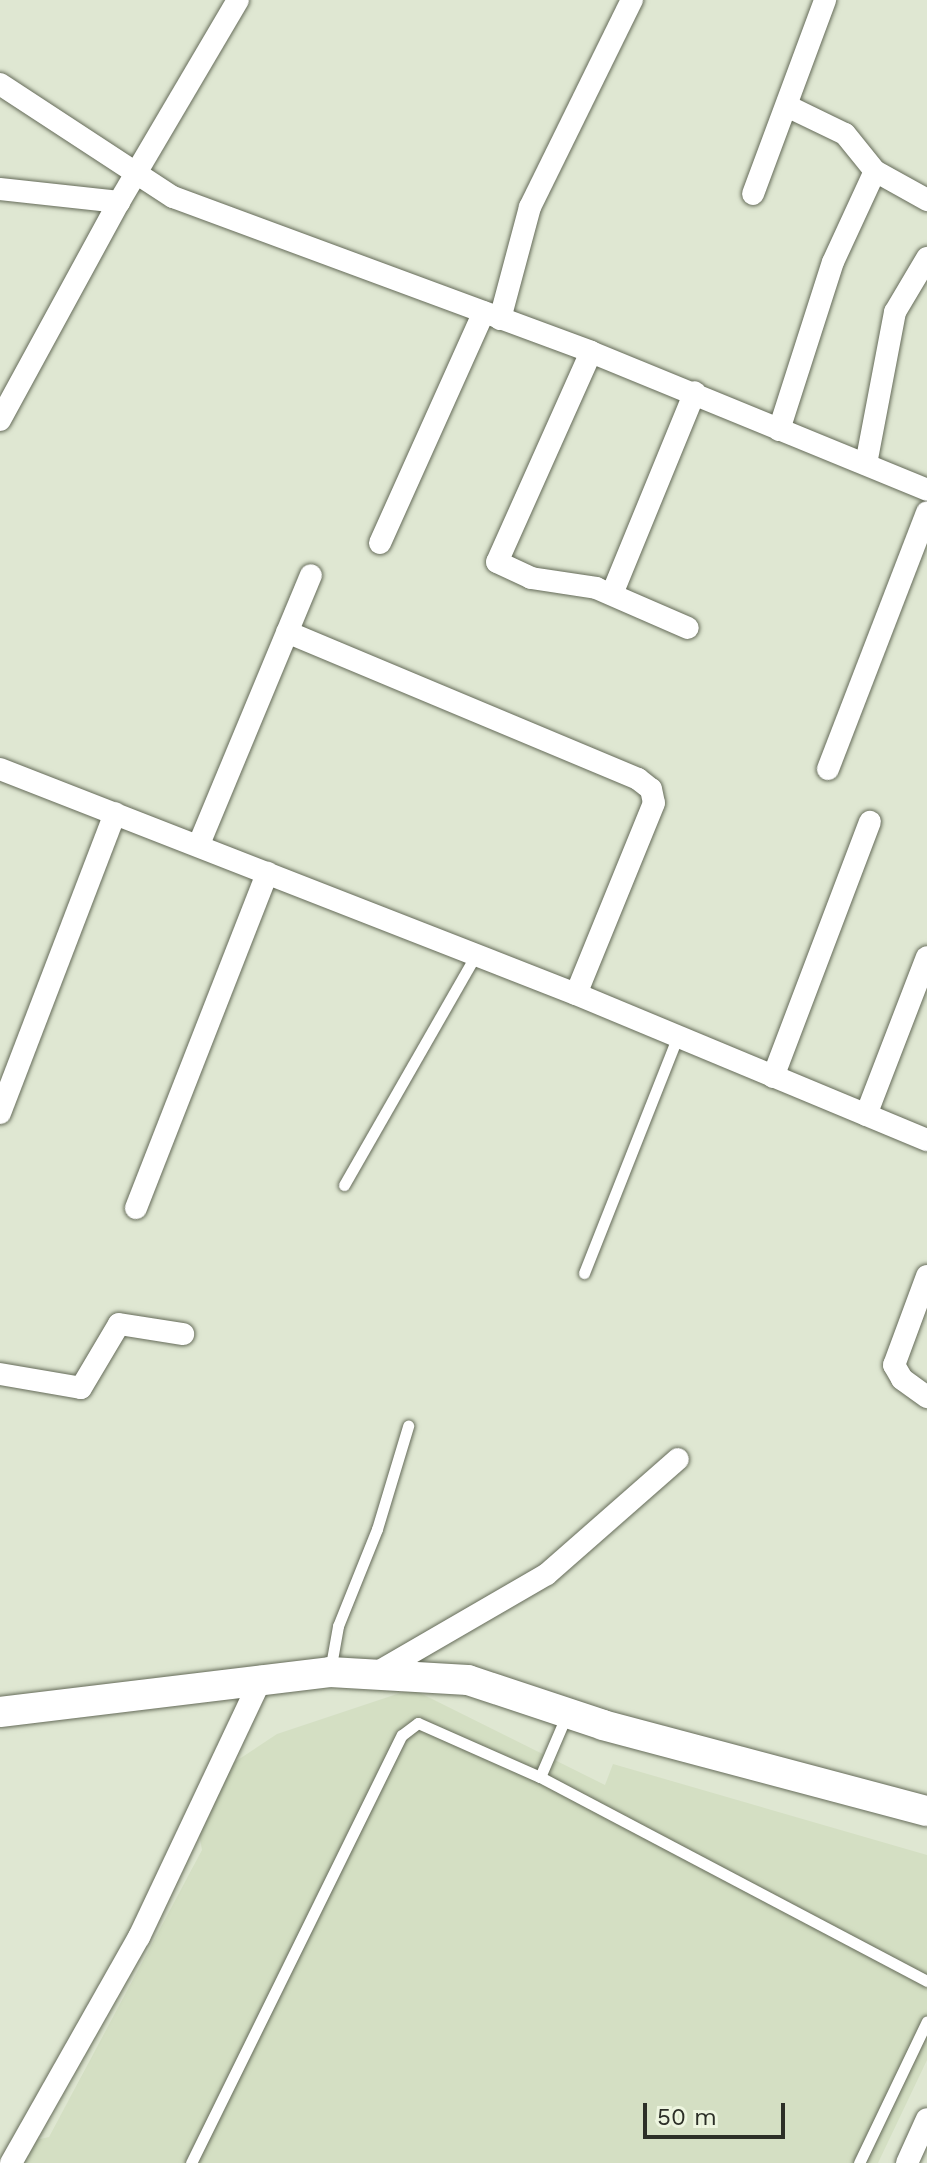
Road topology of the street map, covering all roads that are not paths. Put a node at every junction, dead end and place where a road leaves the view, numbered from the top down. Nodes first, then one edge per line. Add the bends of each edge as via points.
1 (238, 0) edge
2 (632, 0) edge
3 (825, 0) edge
4 (0, 84) edge
5 (787, 106) junction
6 (875, 171) junction
7 (136, 174) junction
8 (0, 189) edge
9 (753, 194) dead end
10 (927, 200) edge
11 (119, 202) junction
12 (927, 258) edge
13 (492, 315) junction
14 (591, 352) junction
15 (695, 392) junction
16 (0, 420) edge
17 (779, 430) junction
18 (866, 464) junction
19 (927, 490) edge
20 (927, 512) edge
21 (380, 543) dead end
22 (311, 575) dead end
23 (612, 594) junction
24 (688, 628) dead end
25 (287, 632) junction
26 (0, 769) edge
27 (828, 769) dead end
28 (115, 813) junction
29 (870, 822) dead end
30 (199, 844) junction
31 (267, 873) junction
32 (475, 956) junction
33 (927, 957) edge
34 (576, 994) junction
35 (678, 1036) junction
36 (773, 1077) junction
37 (0, 1113) edge
38 (866, 1115) junction
39 (927, 1140) edge
40 (344, 1185) dead end
41 (136, 1208) dead end
42 (584, 1273) dead end
43 (927, 1276) edge
44 (183, 1334) dead end
45 (0, 1374) edge
46 (927, 1397) edge
47 (408, 1426) dead end
48 (678, 1459) dead end
49 (330, 1672) junction
50 (378, 1672) junction
51 (262, 1677) junction
52 (569, 1709) junction
53 (0, 1712) edge
54 (540, 1777) junction
55 (927, 1811) edge
56 (927, 1981) edge
57 (927, 2021) edge
58 (927, 2119) edge
59 (11, 2163) edge
60 (191, 2163) edge
61 (859, 2163) edge
62 (907, 2163) edge

1 - 7 street
2 - 13 street via 530,207
3 - 5 street
4 - 7 street
5 - 6 street via 845,134
5 - 9 street
6 - 10 street
6 - 17 street via 833,262
7 - 11 street
7 - 13 street via 190,204 307,242
8 - 11 street
11 - 16 street
12 - 18 street via 895,312
13 - 14 street
13 - 21 street
14 - 15 street
14 - 23 street via 497,562 531,578
15 - 17 street
15 - 23 street
17 - 18 street
18 - 19 street
20 - 27 street
22 - 25 street
23 - 24 street
25 - 30 street
25 - 34 street via 638,779 651,789 654,803
26 - 28 street
28 - 30 street
28 - 37 street
29 - 36 street
30 - 31 street
31 - 32 street
31 - 41 street
32 - 34 street
32 - 40 lane
33 - 38 street
34 - 35 street
35 - 36 street
35 - 42 lane
36 - 38 street
38 - 39 street
43 - 46 street via 894,1365 902,1379
44 - 45 street via 119,1324 81,1388
47 - 49 lane via 377,1529 338,1626
48 - 50 street via 547,1574
49 - 50 street
49 - 51 street
50 - 52 street via 468,1680
51 - 53 street
51 - 59 street via 139,1937
52 - 54 lane
52 - 55 street via 603,1725
54 - 56 lane
54 - 60 lane via 418,1723 402,1735
57 - 61 lane
58 - 62 street

